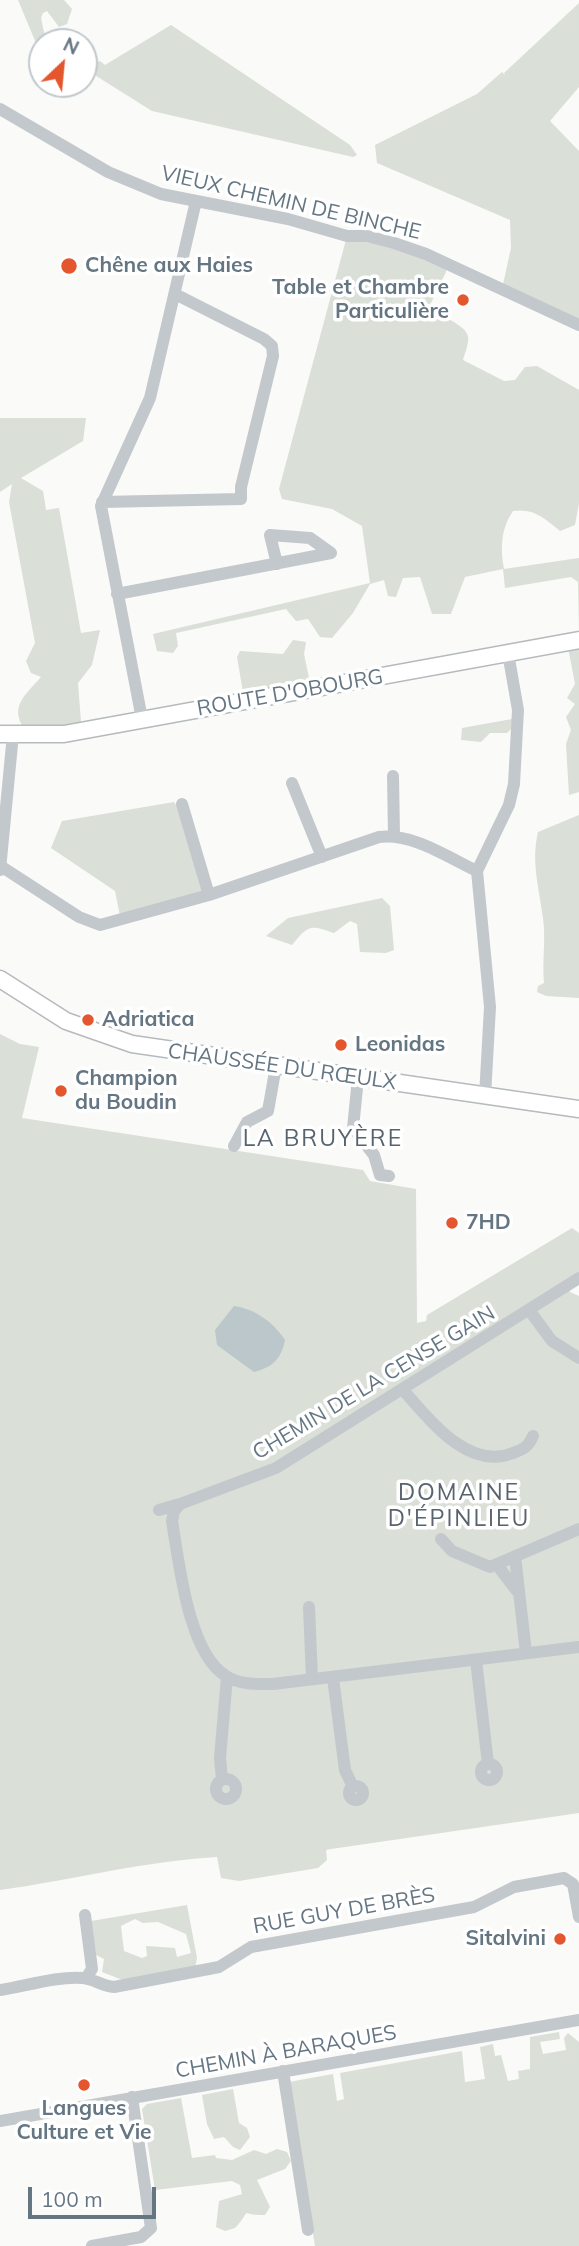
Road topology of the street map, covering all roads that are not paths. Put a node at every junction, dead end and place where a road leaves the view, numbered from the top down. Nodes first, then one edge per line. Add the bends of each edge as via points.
1 (0, 109) edge
2 (196, 201) junction
3 (175, 294) junction
4 (579, 325) edge
5 (102, 502) junction
6 (277, 564) dead end
7 (117, 594) junction
8 (579, 640) edge
9 (508, 653) junction
10 (142, 719) junction
11 (7, 734) edge
12 (393, 776) dead end
13 (292, 783) dead end
14 (182, 804) dead end
15 (394, 835) junction
16 (322, 857) junction
17 (1, 869) edge
18 (477, 871) junction
19 (209, 895) junction
20 (0, 978) edge
21 (276, 1066) junction
22 (358, 1078) junction
23 (485, 1096) junction
24 (579, 1109) edge
25 (234, 1146) dead end
26 (389, 1176) dead end
27 (579, 1278) edge
28 (530, 1310) junction
29 (579, 1358) edge
30 (403, 1390) junction
31 (533, 1436) dead end
32 (180, 1504) junction
33 (159, 1510) dead end
34 (579, 1529) edge
35 (441, 1539) dead end
36 (506, 1560) junction
37 (517, 1591) junction
38 (309, 1607) dead end
39 (579, 1647) edge
40 (526, 1653) junction
41 (476, 1660) junction
42 (227, 1677) junction
43 (333, 1678) junction
44 (312, 1679) junction
45 (488, 1764) dead end
46 (222, 1779) dead end
47 (353, 1787) dead end
48 (575, 1877) edge
49 (85, 1916) dead end
50 (579, 1917) edge
51 (86, 1978) junction
52 (0, 1990) edge
53 (579, 2020) edge
54 (283, 2071) junction
55 (132, 2097) junction
56 (0, 2121) edge
57 (309, 2230) dead end
58 (93, 2246) edge

1 - 2 street, VIEUX CHEMIN DE BINCHE via 108,172 161,194
2 - 3 street
2 - 4 street, VIEUX CHEMIN DE BINCHE via 394,243
3 - 5 street via 150,398
3 - 5 street via 264,339 273,351 240,487 242,499
5 - 7 street via 101,518
6 - 7 street
7 - 10 street
8 - 9 main road, ROUTE D'OBOURG
9 - 10 main road, ROUTE D'OBOURG
9 - 18 street via 518,710 514,784 509,805
10 - 11 main road, ROUTE D'OBOURG via 64,734
11 - 17 street
12 - 15 street
13 - 16 street
14 - 19 street
15 - 16 street
15 - 18 street
16 - 19 street
17 - 19 street via 100,925
18 - 23 street via 490,1007
20 - 21 main road, CHAUSSÉE DU RŒULX via 52,1013 99,1035 151,1048
21 - 22 main road, CHAUSSÉE DU RŒULX
21 - 25 street via 268,1111 247,1122
22 - 23 main road, CHAUSSÉE DU RŒULX
22 - 26 street via 352,1124 374,1155 380,1175
23 - 24 main road, CHAUSSÉE DU RŒULX
27 - 28 street, CHEMIN DE LA CENSE GAIN
28 - 29 street via 552,1341
28 - 30 street, CHEMIN DE LA CENSE GAIN
30 - 31 street via 445,1436 483,1455 505,1456 525,1449
30 - 32 street, CHEMIN DE LA CENSE GAIN via 276,1468
32 - 33 street, CHEMIN DE LA CENSE GAIN
32 - 42 street via 172,1521 185,1594 204,1650
34 - 36 street
35 - 36 street via 448,1548 483,1566
36 - 37 street
36 - 37 street
37 - 40 street
38 - 44 street
39 - 40 street
40 - 41 street
41 - 43 street
41 - 45 street
42 - 44 street via 255,1684
42 - 46 street
43 - 44 street
43 - 47 street via 345,1770
48 - 50 street, RUE GUY DE BRÈS
48 - 51 street, RUE GUY DE BRÈS via 514,1886 474,1907 251,1947 219,1967 114,1987
49 - 51 street via 92,1969
51 - 52 street, RUE GUY DE BRÈS
53 - 54 street, CHEMIN À BARAQUES
54 - 55 street, CHEMIN À BARAQUES
54 - 57 street
55 - 56 street, CHEMIN À BARAQUES
55 - 58 street via 151,2228 146,2236

